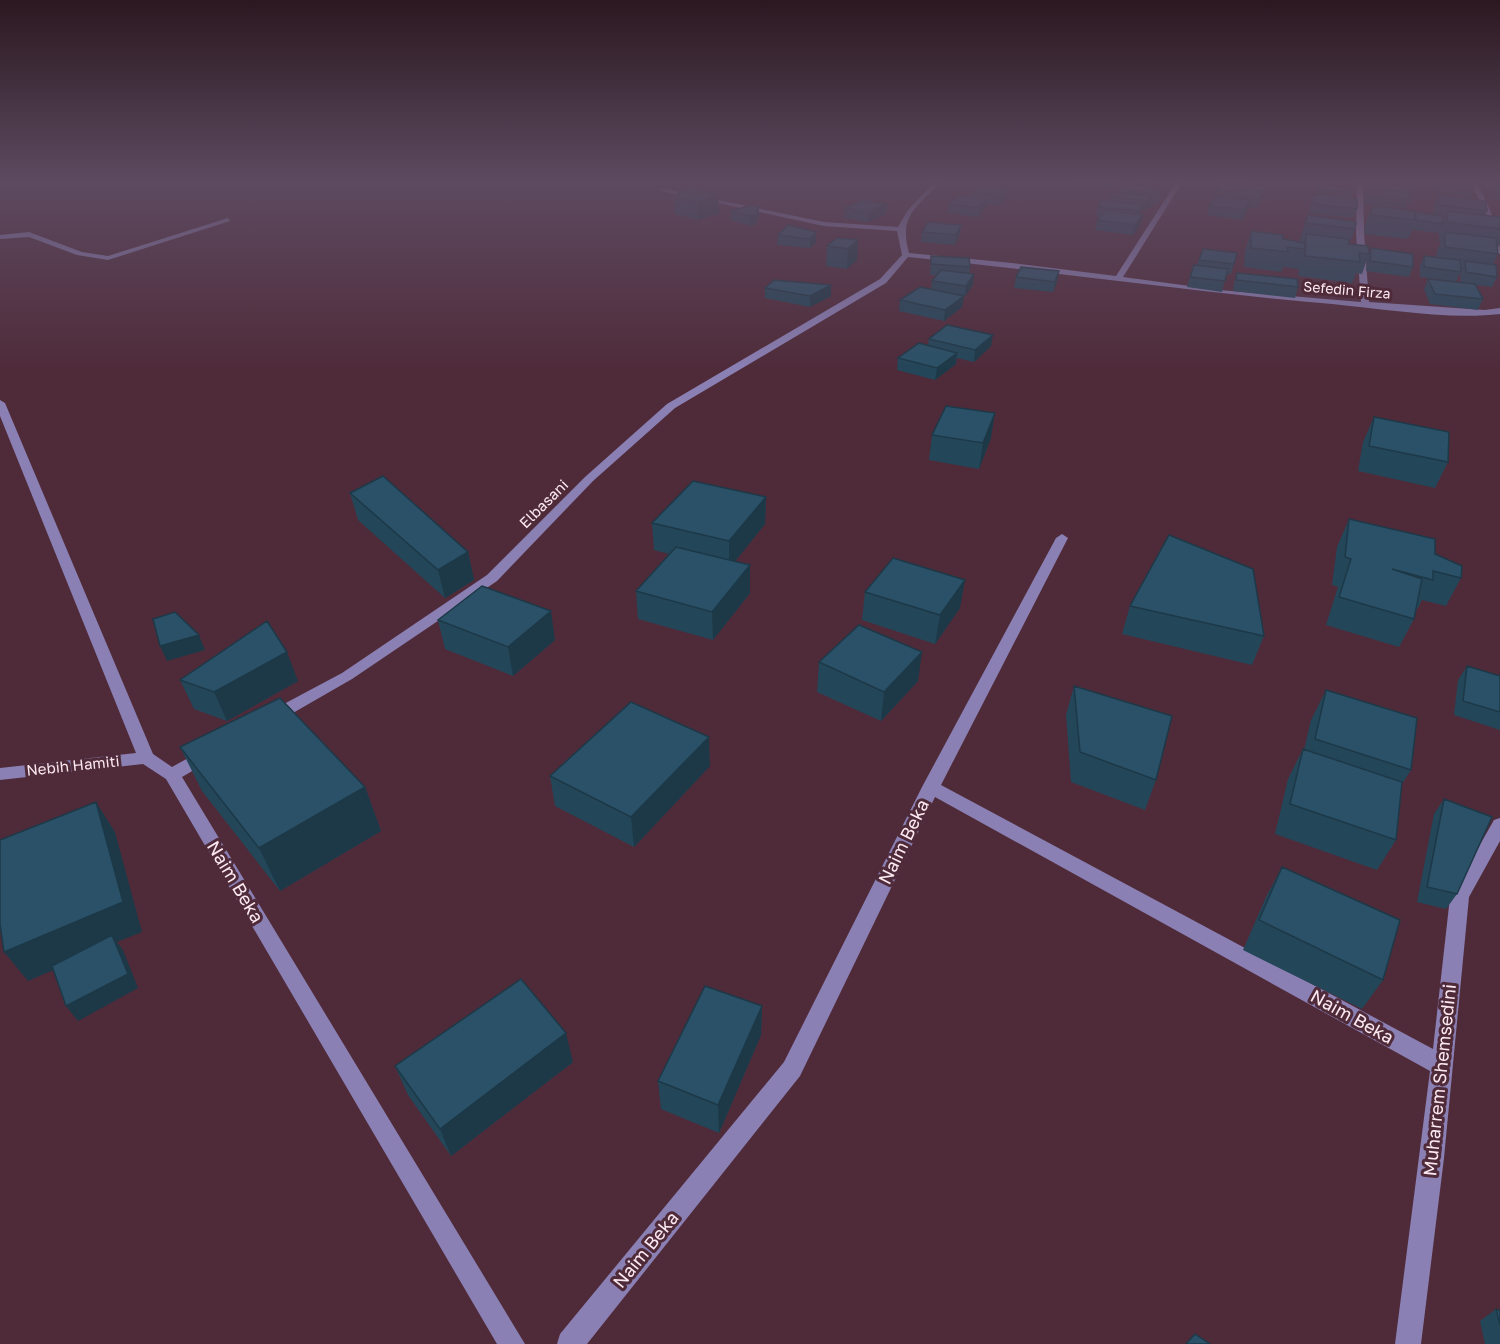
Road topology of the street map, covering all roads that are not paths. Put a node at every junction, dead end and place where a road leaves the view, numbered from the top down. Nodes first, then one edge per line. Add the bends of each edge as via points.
1 (56, 244) edge
2 (153, 244) edge
3 (904, 244) edge
4 (1141, 244) edge
5 (1361, 244) edge
6 (906, 255) junction
7 (1119, 278) junction
8 (1365, 306) junction
9 (1500, 311) edge
10 (0, 403) edge
11 (1062, 538) dead end
12 (264, 723) edge
13 (213, 752) edge
14 (146, 758) junction
15 (0, 774) edge
16 (172, 775) junction
17 (931, 787) junction
18 (1500, 825) edge
19 (1442, 1066) junction
20 (512, 1344) edge
21 (570, 1344) edge
22 (1408, 1344) edge

1 - 2 street via 93,259
3 - 6 street
4 - 7 street
5 - 8 street
6 - 7 street, Sefedin Firza
6 - 12 street, Elbasani via 883,281 671,406 589,479 492,578 347,676
7 - 8 street, Sefedin Firza
8 - 9 street, Sefedin Firza
10 - 14 street
11 - 17 street
13 - 16 street
14 - 15 street, Nebih Hamiti
14 - 16 street, Naim Beka
16 - 20 street, Naim Beka
17 - 19 street, Naim Beka
17 - 21 street, Naim Beka via 792,1069
18 - 19 street, Muharrem Shemsedini via 1460,897
19 - 22 street, Muharrem Shemsedini

